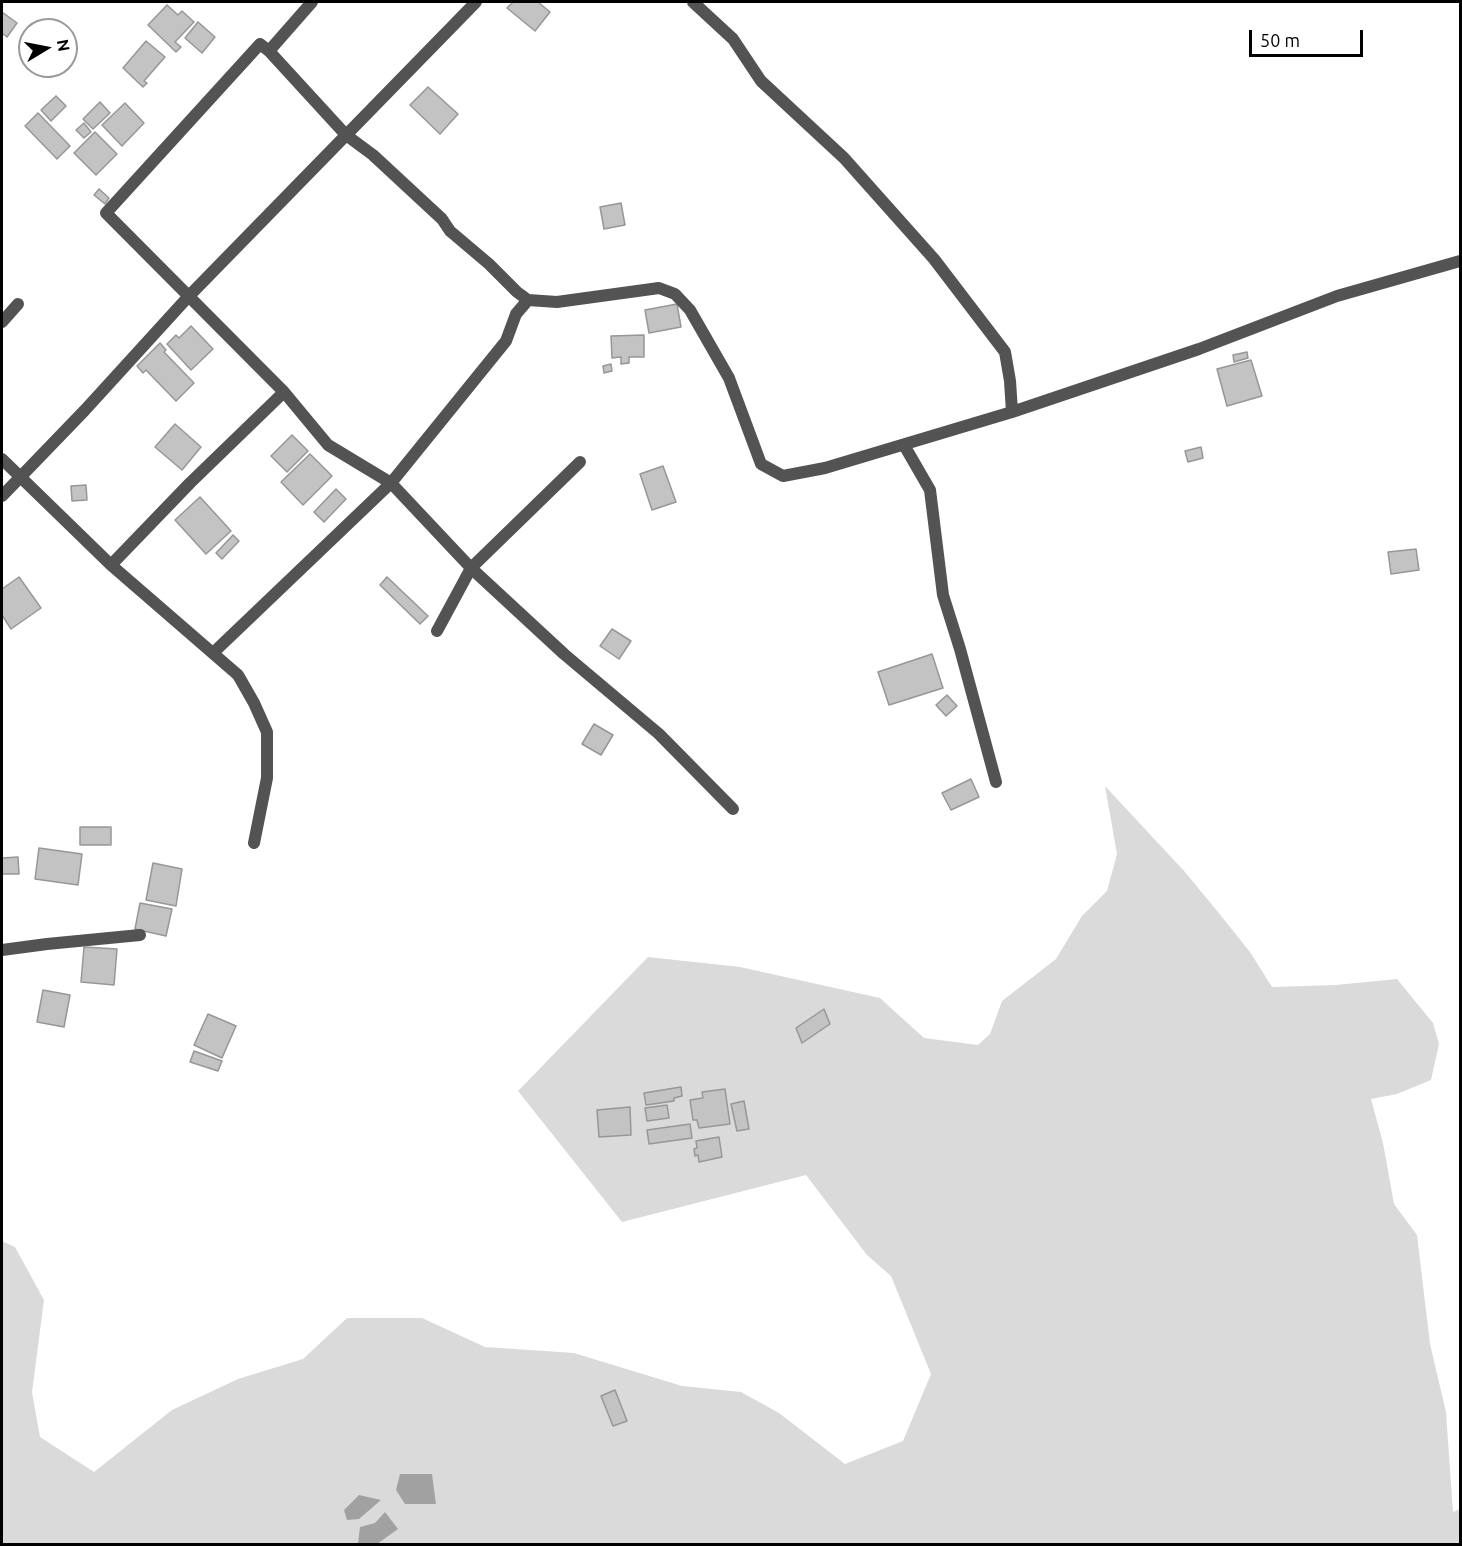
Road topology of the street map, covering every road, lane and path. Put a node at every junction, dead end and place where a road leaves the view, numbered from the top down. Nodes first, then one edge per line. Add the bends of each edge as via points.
1 (312, 2) edge
2 (476, 2) edge
3 (693, 2) edge
4 (269, 51) junction
5 (346, 135) junction
6 (1461, 261) edge
7 (188, 297) junction
8 (528, 300) junction
9 (18, 303) dead end
10 (2, 322) edge
11 (284, 392) junction
12 (1012, 412) junction
13 (904, 445) junction
14 (2, 459) edge
15 (580, 462) dead end
16 (20, 477) junction
17 (391, 483) junction
18 (2, 496) edge
19 (111, 565) junction
20 (471, 568) junction
21 (437, 631) dead end
22 (213, 653) junction
23 (996, 782) dead end
24 (733, 809) dead end
25 (254, 843) dead end
26 (140, 935) dead end
27 (2, 950) edge

1 - 4 street
2 - 5 street
3 - 12 street via 733,39 761,81 844,158 941,268 1005,352
4 - 5 street
4 - 7 street via 260,44 106,213
5 - 7 street
5 - 8 street via 373,155
6 - 12 street via 1337,296
7 - 11 street
7 - 16 street
8 - 13 street via 557,302 659,288 675,294 690,310 729,378 762,464 783,476
8 - 17 street via 516,314 506,341
9 - 10 street
11 - 17 street via 328,445
11 - 19 street
12 - 13 street
13 - 23 street via 930,490 944,595
14 - 16 street
15 - 20 street
16 - 18 street
16 - 19 street
17 - 20 street
17 - 22 street
19 - 22 street
20 - 21 street
20 - 24 street via 659,734
22 - 25 street via 238,675 267,732 267,778
26 - 27 street

